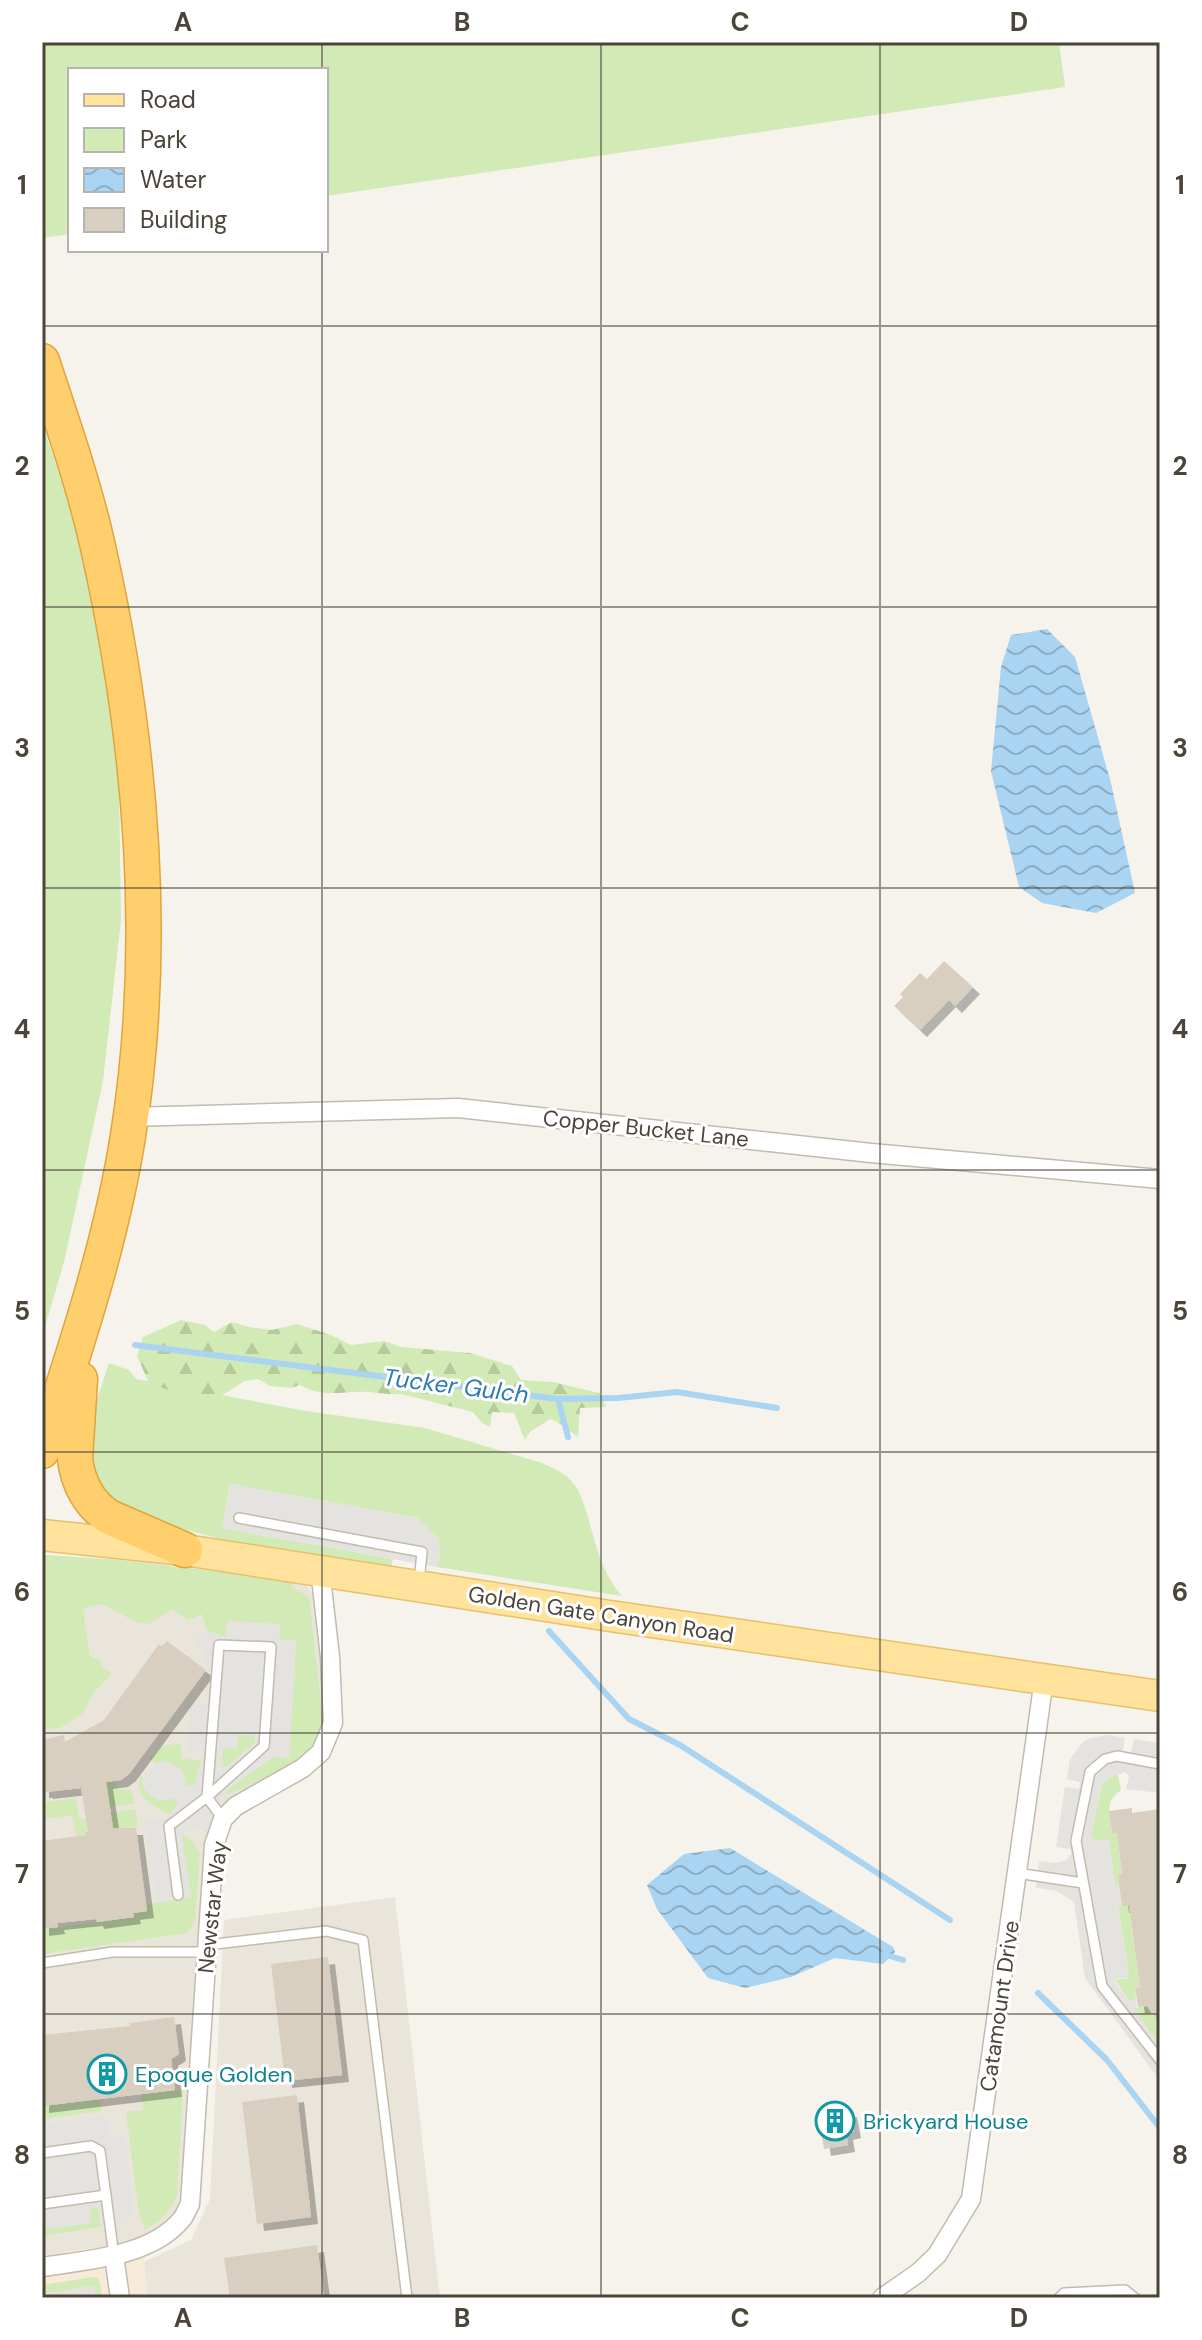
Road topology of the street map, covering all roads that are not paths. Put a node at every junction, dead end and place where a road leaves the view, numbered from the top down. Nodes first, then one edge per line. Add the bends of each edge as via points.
1 (42, 361) edge
2 (130, 1117) junction
3 (1160, 1179) edge
4 (85, 1315) junction
5 (42, 1451) edge
6 (239, 1518) dead end
7 (42, 1535) edge
8 (185, 1550) junction
9 (320, 1569) junction
10 (419, 1585) junction
11 (1044, 1679) junction
12 (1160, 1696) edge
13 (1160, 1764) edge
14 (207, 1797) junction
15 (223, 1819) junction
16 (1017, 1873) junction
17 (1083, 1883) junction
18 (178, 1895) dead end
19 (206, 1948) junction
20 (42, 1963) edge
21 (1160, 2060) edge
22 (42, 2153) edge
23 (106, 2195) junction
24 (42, 2204) edge
25 (114, 2256) junction
26 (42, 2267) edge
27 (120, 2298) edge
28 (407, 2298) edge
29 (882, 2298) edge
30 (1059, 2298) edge
31 (1135, 2298) edge

1 - 2 highway via 94,531 127,692 142,910
2 - 3 street, Copper Bucket Lane via 458,1108
2 - 4 highway via 116,1203
4 - 5 highway
4 - 8 highway via 74,1446 86,1495 102,1512
6 - 10 lane via 422,1552
7 - 8 main road, Golden Gate Canyon Road
8 - 9 main road, Golden Gate Canyon Road
9 - 10 main road, Golden Gate Canyon Road
9 - 15 street, Newstar Way via 333,1723 321,1752 303,1768
10 - 11 main road, Golden Gate Canyon Road
11 - 12 main road, Golden Gate Canyon Road
11 - 16 street, Catamount Drive
13 - 17 lane via 1117,1756 1090,1772 1076,1841
14 - 14 lane via 219,1645 271,1647 264,1746
14 - 15 lane
14 - 18 lane via 169,1826
15 - 19 street, Newstar Way via 214,1845
16 - 17 lane
16 - 29 street, Catamount Drive via 971,2199 937,2255
17 - 21 lane via 1102,1986
19 - 20 lane via 112,1952
19 - 25 street, Newstar Way via 190,2204 182,2220 158,2240
19 - 28 lane via 326,1931 363,1940
22 - 23 lane via 91,2146 100,2151
23 - 24 lane
23 - 25 lane
25 - 26 street, Newstar Way
25 - 27 street
30 - 31 lane via 1064,2293 1125,2290

